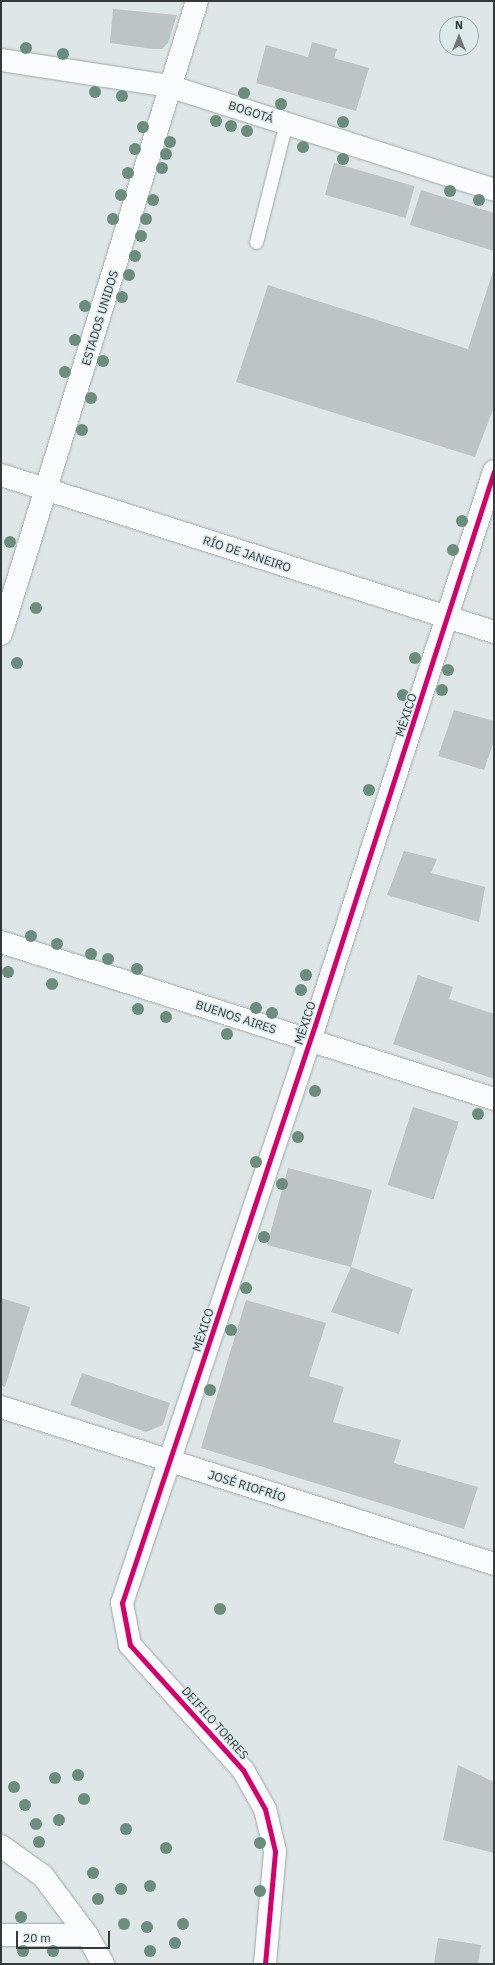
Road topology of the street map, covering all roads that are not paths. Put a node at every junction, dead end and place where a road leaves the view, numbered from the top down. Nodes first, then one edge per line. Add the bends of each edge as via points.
1 (197, 1) edge
2 (1, 60) edge
3 (169, 86) junction
4 (286, 123) junction
5 (494, 190) edge
6 (256, 242) dead end
7 (494, 471) edge
8 (1, 475) edge
9 (48, 491) junction
10 (448, 617) junction
11 (494, 632) edge
12 (1, 634) edge
13 (1, 942) edge
14 (310, 1040) junction
15 (494, 1099) edge
16 (1, 1407) edge
17 (169, 1462) junction
18 (494, 1564) edge
19 (128, 1578) joint
20 (1, 1846) edge
21 (1, 1935) edge
22 (87, 1935) junction
23 (103, 1964) edge
24 (265, 1964) edge

1 - 3 street, ESTADOS UNIDOS
2 - 3 street, BOGOTÁ
3 - 4 street, BOGOTÁ
3 - 9 street, ESTADOS UNIDOS
4 - 5 street, BOGOTÁ
4 - 6 lane
7 - 10 street, MÉXICO
8 - 9 street, RÍO DE JANEIRO
9 - 10 street, RÍO DE JANEIRO
9 - 12 street, ESTADOS UNIDOS
10 - 11 street, RÍO DE JANEIRO
10 - 14 street, MÉXICO
13 - 14 street, BUENOS AIRES
14 - 15 street, BUENOS AIRES
14 - 17 street, MÉXICO
16 - 17 street, JOSÉ RIOFRÍO
17 - 18 street, JOSÉ RIOFRÍO
17 - 19 street, MÉXICO
19 - 24 street, DEIFILO TORRES via 122,1603 130,1645 243,1770 265,1809 275,1851
20 - 22 street via 43,1876
21 - 22 street
22 - 23 street

